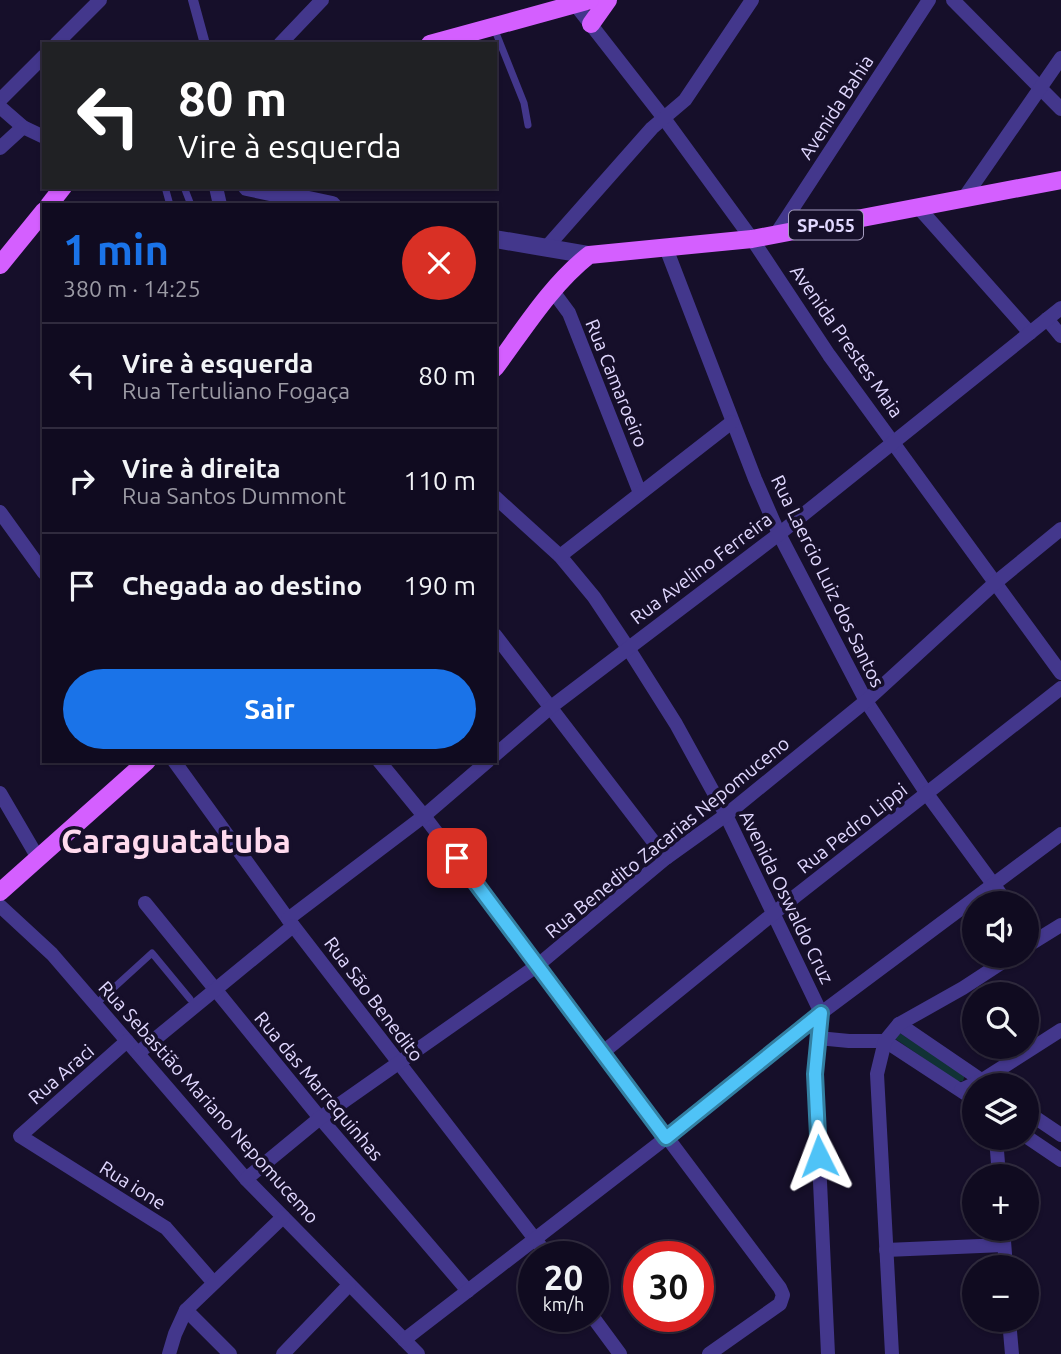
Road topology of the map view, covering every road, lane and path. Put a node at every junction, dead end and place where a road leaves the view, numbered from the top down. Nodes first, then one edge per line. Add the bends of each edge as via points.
1 (100, 0) edge
2 (193, 0) edge
3 (322, 0) edge
4 (607, 0) edge
5 (752, 0) edge
6 (929, 0) edge
7 (953, 0) edge
8 (579, 1) edge
9 (591, 24) junction
10 (494, 28) junction
11 (58, 42) edge
12 (204, 42) edge
13 (283, 42) edge
14 (438, 42) edge
15 (42, 58) edge
16 (1061, 58) edge
17 (1040, 88) junction
18 (0, 100) edge
19 (0, 107) edge
20 (1061, 109) edge
21 (663, 117) junction
22 (528, 125) dead end
23 (23, 127) junction
24 (42, 136) edge
25 (0, 148) edge
26 (1061, 180) edge
27 (61, 189) edge
28 (256, 189) edge
29 (964, 198) junction
30 (51, 203) edge
31 (323, 203) edge
32 (918, 207) junction
33 (42, 213) edge
34 (776, 234) junction
35 (497, 239) edge
36 (752, 239) junction
37 (666, 248) junction
38 (545, 249) junction
39 (589, 255) junction
40 (0, 265) edge
41 (552, 290) junction
42 (1061, 308) edge
43 (1046, 319) junction
44 (1030, 333) junction
45 (1061, 336) edge
46 (497, 365) edge
47 (732, 422) junction
48 (893, 443) junction
49 (640, 493) junction
50 (497, 499) edge
51 (0, 512) edge
52 (1061, 529) edge
53 (779, 534) junction
54 (560, 556) junction
55 (42, 570) edge
56 (995, 583) junction
57 (497, 638) edge
58 (628, 648) junction
59 (1061, 673) edge
60 (1061, 688) edge
61 (866, 701) junction
62 (551, 707) junction
63 (497, 753) edge
64 (145, 763) edge
65 (175, 763) edge
66 (381, 763) edge
67 (486, 763) edge
68 (0, 793) edge
69 (927, 794) junction
70 (424, 816) junction
71 (726, 816) junction
72 (1061, 834) edge
73 (38, 858) junction
74 (666, 858) junction
75 (994, 885) junction
76 (998, 891) edge
77 (0, 892) edge
78 (145, 903) dead end
79 (0, 906) edge
80 (774, 913) junction
81 (291, 922) junction
82 (1061, 925) edge
83 (1039, 935) edge
84 (538, 965) junction
85 (994, 968) edge
86 (214, 990) junction
87 (190, 999) dead end
88 (96, 1005) junction
89 (821, 1013) junction
90 (899, 1024) junction
91 (1061, 1030) edge
92 (818, 1038) junction
93 (127, 1041) junction
94 (885, 1041) junction
95 (138, 1053) junction
96 (602, 1053) junction
97 (397, 1062) junction
98 (970, 1073) edge
99 (999, 1073) edge
100 (961, 1090) edge
101 (320, 1118) junction
102 (1039, 1120) edge
103 (1061, 1135) edge
104 (20, 1136) joint
105 (666, 1138) junction
106 (1039, 1145) edge
107 (1061, 1160) edge
108 (246, 1179) junction
109 (283, 1217) junction
110 (536, 1239) junction
111 (1004, 1241) edge
112 (1004, 1245) junction
113 (886, 1250) junction
114 (1005, 1255) edge
115 (214, 1282) junction
116 (349, 1285) junction
117 (468, 1292) junction
118 (186, 1310) junction
119 (604, 1332) edge
120 (1010, 1332) edge
121 (404, 1340) junction
122 (169, 1354) edge
123 (230, 1354) edge
124 (283, 1354) edge
125 (418, 1354) edge
126 (620, 1354) edge
127 (709, 1354) edge
128 (828, 1354) edge
129 (892, 1354) edge
130 (1012, 1354) edge

1 - 11 street
2 - 12 street
3 - 13 street
4 - 9 main road
5 - 21 street via 685,100
6 - 34 street, Avenida Bahia
7 - 17 street
8 - 9 street, Avenida Prestes Maia
8 - 10 main road
9 - 21 street, Avenida Prestes Maia
10 - 14 main road
10 - 22 lane via 524,103
15 - 18 street
16 - 17 street
17 - 20 street
17 - 29 street
19 - 23 street
21 - 36 street, Avenida Prestes Maia
21 - 38 street
23 - 24 street
23 - 25 street
26 - 29 main road, SP-055
27 - 30 main road
28 - 31 street
29 - 32 main road, SP-055
32 - 34 main road, SP-055
32 - 44 street
33 - 40 main road
34 - 36 main road, SP-055
35 - 38 street
36 - 37 main road, SP-055
36 - 48 street, Avenida Prestes Maia
37 - 39 main road, SP-055
37 - 47 street, Rua Laercio Luiz dos Santos
38 - 39 street
39 - 41 main road
41 - 46 main road
41 - 49 street, Rua Camaroeiro via 569,313
42 - 43 street, Rua Avelino Ferreira
43 - 44 street, Rua Avelino Ferreira
43 - 45 street
44 - 48 street, Rua Avelino Ferreira
47 - 49 street
47 - 53 street, Rua Laercio Luiz dos Santos
48 - 53 street, Rua Avelino Ferreira
48 - 56 street, Avenida Prestes Maia
49 - 54 street
50 - 54 street, Avenida Oswaldo Cruz
51 - 55 street
52 - 56 street, Rua Benedito Zacarias Nepomuceno
53 - 58 street, Rua Avelino Ferreira
53 - 61 street, Rua Laercio Luiz dos Santos
54 - 58 street, Avenida Oswaldo Cruz
56 - 59 street, Avenida Prestes Maia
56 - 61 street, Rua Benedito Zacarias Nepomuceno
57 - 62 street
58 - 62 street, Rua Avelino Ferreira
58 - 71 street, Avenida Oswaldo Cruz
60 - 69 street, Rua Pedro Lippi
61 - 69 street, Rua Laercio Luiz dos Santos
61 - 71 street, Rua Benedito Zacarias Nepomuceno
62 - 63 street, Rua Avelino Ferreira
62 - 74 street
64 - 73 main road
65 - 81 street, Rua São Benedito
66 - 70 street
67 - 70 street
68 - 73 street
69 - 75 street, Rua Laercio Luiz dos Santos
69 - 80 street, Rua Pedro Lippi
70 - 81 street
70 - 84 street
71 - 74 street, Rua Benedito Zacarias Nepomuceno
71 - 80 street, Avenida Oswaldo Cruz
72 - 75 street
73 - 77 main road
74 - 84 street, Rua Benedito Zacarias Nepomuceno
75 - 76 street, Rua Laercio Luiz dos Santos
75 - 89 street
78 - 86 street, Rua das Marrequinhas
79 - 88 street, Rua Sebastião Mariano Nepomucemo via 52,954
80 - 89 street, Avenida Oswaldo Cruz
80 - 96 street, Rua Pedro Lippi
81 - 86 street
81 - 97 street, Rua São Benedito
82 - 83 street
84 - 96 street
84 - 97 street, Rua Benedito Zacarias Nepomuceno
85 - 90 street
86 - 95 street
86 - 101 street, Rua das Marrequinhas
87 - 88 lane via 152,953
88 - 93 street, Rua Sebastião Mariano Nepomucemo
89 - 92 street
89 - 105 street
90 - 94 street
90 - 98 street
91 - 99 street
92 - 94 street
92 - 128 street via 815,1074
93 - 95 street, Rua Sebastião Mariano Nepomucemo
93 - 104 street, Rua Araci
94 - 100 street
94 - 113 street via 877,1074
95 - 108 street, Rua Sebastião Mariano Nepomucemo
96 - 105 street
97 - 101 street, Rua Benedito Zacarias Nepomuceno
97 - 110 street, Rua São Benedito
101 - 108 street, Rua Benedito Zacarias Nepomuceno
101 - 117 street, Rua das Marrequinhas
102 - 103 street
104 - 115 street, Rua ione via 166,1228
105 - 110 street
105 - 127 street via 783,1295 780,1304
106 - 107 street
108 - 109 street, Rua Sebastião Mariano Nepomucemo
109 - 115 street
109 - 116 street, Rua Sebastião Mariano Nepomucemo
110 - 117 street
111 - 112 street
112 - 113 street
112 - 114 street
113 - 129 street
115 - 118 street
116 - 121 street, Rua Sebastião Mariano Nepomucemo
116 - 124 street
117 - 121 street
118 - 122 street
118 - 123 street
119 - 126 street
120 - 130 street
121 - 125 street, Rua Sebastião Mariano Nepomucemo

